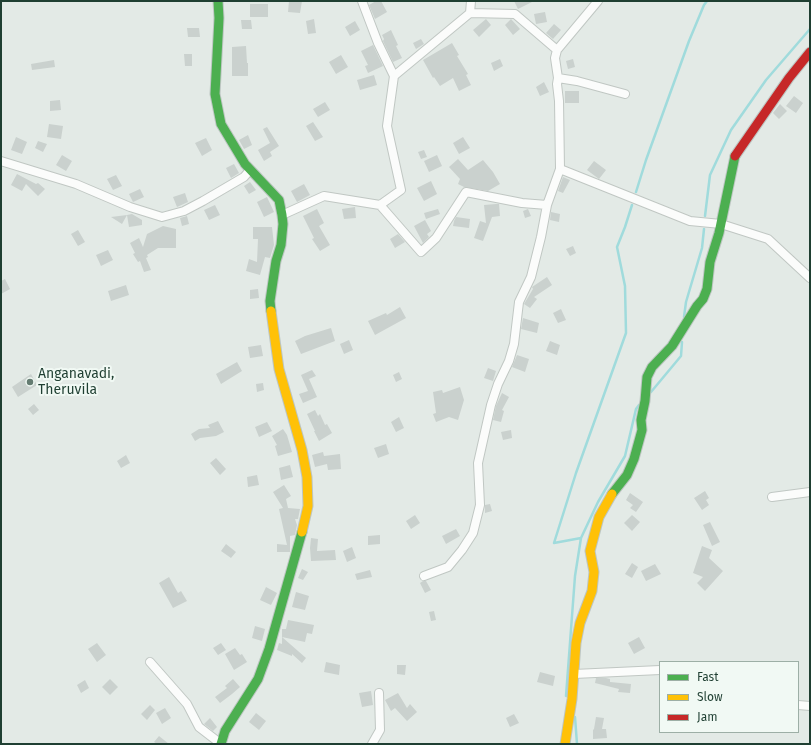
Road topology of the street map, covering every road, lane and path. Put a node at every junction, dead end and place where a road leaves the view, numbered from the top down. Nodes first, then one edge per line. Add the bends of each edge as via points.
1 (218, 1) edge
2 (362, 1) edge
3 (471, 1) edge
4 (598, 1) edge
5 (470, 13) junction
6 (557, 50) junction
7 (810, 52) edge
8 (394, 76) junction
9 (558, 78) junction
10 (625, 94) dead end
11 (1, 161) edge
12 (560, 169) junction
13 (250, 170) junction
14 (380, 205) junction
15 (547, 205) junction
16 (282, 215) junction
17 (721, 224) junction
18 (810, 278) edge
19 (810, 492) edge
20 (772, 497) dead end
21 (424, 576) dead end
22 (150, 662) dead end
23 (659, 670) edge
24 (574, 674) junction
25 (379, 692) dead end
26 (799, 705) edge
27 (810, 706) edge
28 (221, 744) edge
29 (372, 744) edge
30 (565, 744) edge

1 - 13 main road via 215,94 221,124
2 - 8 street
3 - 5 street
4 - 6 street
5 - 6 street via 515,14
5 - 8 street
6 - 9 street via 555,58
7 - 17 main road via 734,157
8 - 14 street via 387,126 401,190
9 - 10 street
9 - 12 street
11 - 13 street via 76,184 130,207 162,217 184,211 203,201 244,177
12 - 15 street
12 - 17 street via 690,221
13 - 16 main road via 279,200
14 - 15 street via 421,252 436,238 466,192
14 - 16 street via 324,196
15 - 21 street via 531,277 519,302 514,344 491,405 483,439 478,463 480,505 473,533 448,567
16 - 28 main road via 281,245 270,301 272,326 279,369 302,450 307,477 308,506 269,649 258,679 225,731
17 - 18 street via 768,239
17 - 24 main road via 703,299 672,346 652,367 647,377 642,430 634,459 598,521 590,550 594,572 592,591 580,623
19 - 20 street
22 - 28 street via 187,704 199,727
23 - 24 street
24 - 30 main road
25 - 29 street via 380,730
26 - 27 street

